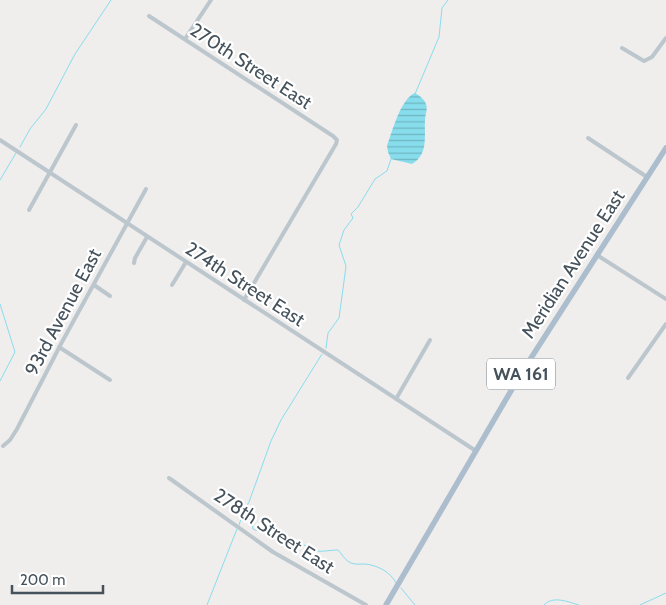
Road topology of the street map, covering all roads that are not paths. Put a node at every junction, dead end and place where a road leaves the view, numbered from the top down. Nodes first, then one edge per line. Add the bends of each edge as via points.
1 (211, 0) edge
2 (150, 16) dead end
3 (666, 38) edge
4 (185, 40) junction
5 (622, 48) dead end
6 (76, 125) dead end
7 (588, 138) dead end
8 (0, 140) edge
9 (666, 148) edge
10 (50, 173) junction
11 (647, 177) junction
12 (146, 189) dead end
13 (29, 210) dead end
14 (127, 224) junction
15 (147, 237) junction
16 (597, 255) junction
17 (186, 262) junction
18 (134, 263) dead end
19 (94, 285) junction
20 (172, 285) dead end
21 (110, 296) dead end
22 (666, 299) edge
23 (244, 300) junction
24 (666, 324) edge
25 (430, 340) dead end
26 (59, 348) junction
27 (628, 378) dead end
28 (110, 380) dead end
29 (396, 399) junction
30 (3, 446) dead end
31 (476, 451) junction
32 (169, 478) dead end
33 (366, 605) edge
34 (386, 605) edge

1 - 4 street
2 - 4 street, 270th Street East
3 - 5 street via 652,57 644,61
4 - 23 street, 270th Street East via 337,140
6 - 10 street
7 - 11 street
8 - 10 street, 274th Street East
9 - 11 main road, Meridian Avenue East / WA 161
10 - 13 street
10 - 14 street, 274th Street East
11 - 16 main road, Meridian Avenue East / WA 161
12 - 14 street, 93rd Avenue East
14 - 15 street, 274th Street East
14 - 19 street, 93rd Avenue East
15 - 17 street, 274th Street East
15 - 18 street
16 - 22 street
16 - 31 main road, Meridian Avenue East / WA 161 via 530,358
17 - 20 street
17 - 23 street, 274th Street East
19 - 21 street
19 - 26 street, 93rd Avenue East
23 - 29 street, 274th Street East
24 - 27 street
25 - 29 street
26 - 28 street
26 - 30 street, 93rd Avenue East via 17,429
29 - 31 street, 274th Street East
31 - 34 main road, Meridian Avenue East / WA 161
32 - 33 street, 278th Street East via 273,552

